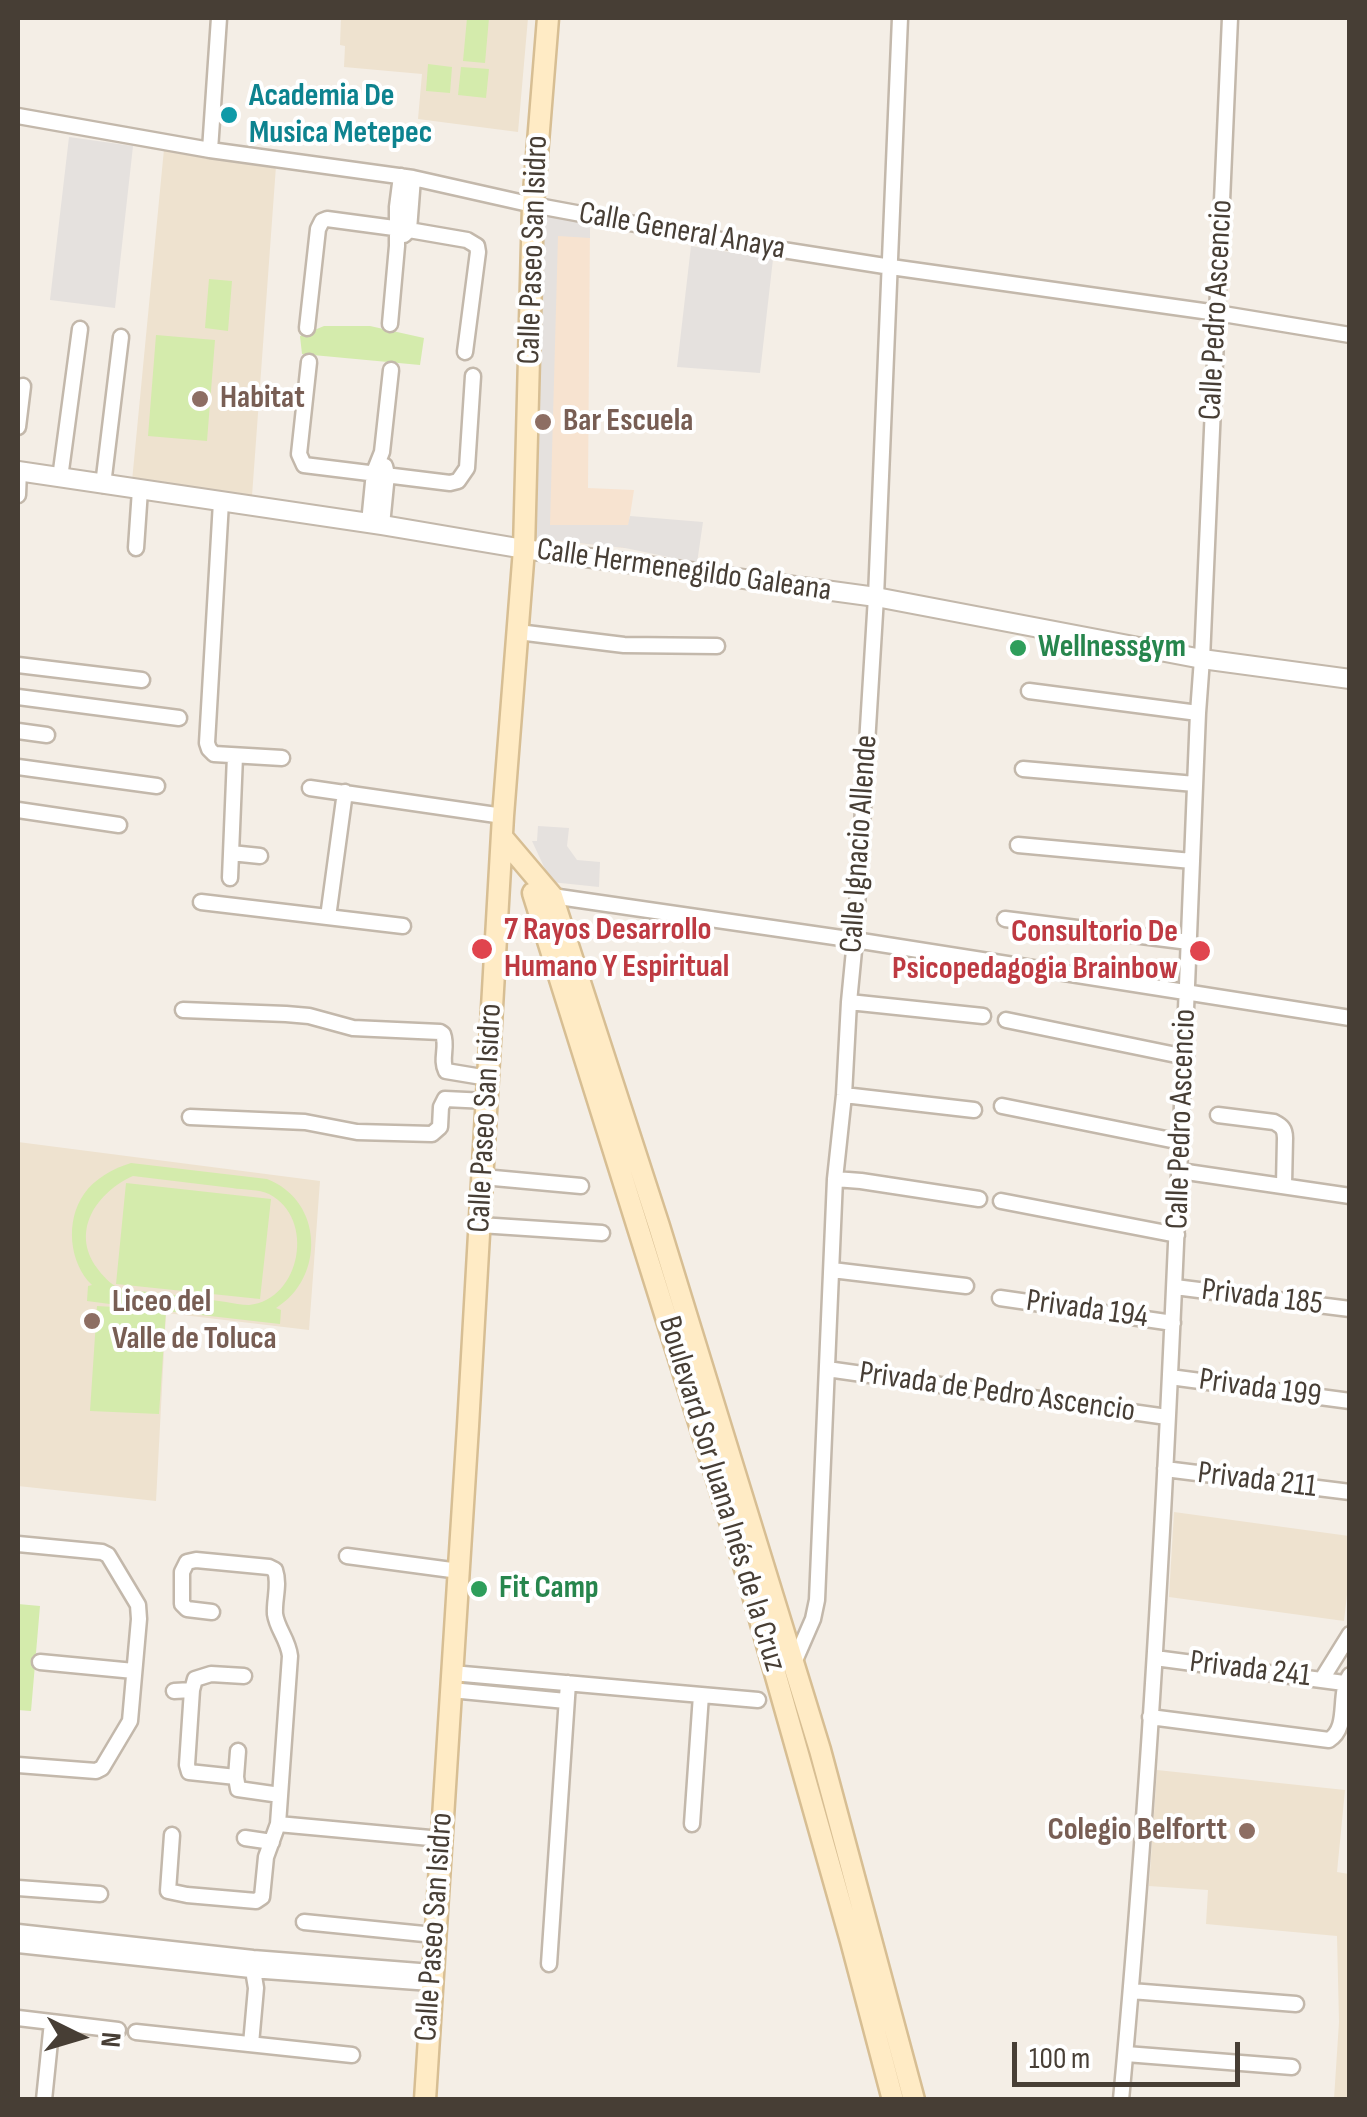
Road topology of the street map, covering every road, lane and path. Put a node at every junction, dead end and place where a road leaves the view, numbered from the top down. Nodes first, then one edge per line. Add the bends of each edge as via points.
1 (219, 18) edge
2 (548, 18) edge
3 (900, 18) edge
4 (1230, 18) edge
5 (18, 116) edge
6 (210, 150) junction
7 (407, 177) junction
8 (533, 205) junction
9 (402, 229) junction
10 (890, 267) junction
11 (1216, 313) junction
12 (390, 324) dead end
13 (307, 328) dead end
14 (80, 329) dead end
15 (1350, 335) edge
16 (121, 337) dead end
17 (465, 352) dead end
18 (309, 362) dead end
19 (391, 370) dead end
20 (473, 376) dead end
21 (22, 386) dead end
22 (18, 427) edge
23 (18, 471) edge
24 (380, 473) junction
25 (60, 478) junction
26 (102, 484) junction
27 (140, 490) junction
28 (18, 496) edge
29 (221, 502) junction
30 (375, 524) junction
31 (136, 548) dead end
32 (524, 549) junction
33 (876, 597) junction
34 (518, 632) junction
35 (717, 646) dead end
36 (1202, 660) junction
37 (18, 665) edge
38 (1350, 679) edge
39 (142, 680) dead end
40 (1029, 691) dead end
41 (18, 697) edge
42 (1198, 713) junction
43 (179, 718) dead end
44 (18, 732) edge
45 (47, 735) dead end
46 (236, 756) junction
47 (282, 758) dead end
48 (18, 768) edge
49 (1023, 768) dead end
50 (1195, 784) junction
51 (158, 786) dead end
52 (310, 788) dead end
53 (345, 792) junction
54 (18, 810) edge
55 (120, 825) dead end
56 (502, 827) junction
57 (1018, 845) dead end
58 (231, 853) junction
59 (260, 856) dead end
60 (1192, 861) junction
61 (230, 878) dead end
62 (499, 890) junction
63 (542, 895) junction
64 (201, 902) dead end
65 (328, 917) junction
66 (1005, 919) dead end
67 (403, 926) dead end
68 (855, 940) junction
69 (1189, 942) junction
70 (1187, 991) junction
71 (848, 1002) junction
72 (183, 1010) dead end
73 (983, 1016) dead end
74 (1350, 1018) edge
75 (1006, 1020) dead end
76 (1186, 1057) junction
77 (488, 1078) junction
78 (844, 1095) junction
79 (487, 1101) junction
80 (1002, 1106) dead end
81 (974, 1110) dead end
82 (1218, 1115) dead end
83 (190, 1117) dead end
84 (1180, 1142) junction
85 (1180, 1171) junction
86 (483, 1177) junction
87 (835, 1179) junction
88 (1284, 1185) junction
89 (581, 1186) dead end
90 (1350, 1196) edge
91 (979, 1199) dead end
92 (1001, 1201) dead end
93 (480, 1225) junction
94 (602, 1234) dead end
95 (1177, 1235) junction
96 (832, 1270) junction
97 (966, 1286) dead end
98 (1175, 1288) junction
99 (1000, 1298) dead end
100 (1350, 1309) edge
101 (1173, 1323) junction
102 (827, 1369) junction
103 (1170, 1377) junction
104 (1350, 1401) edge
105 (1167, 1417) junction
106 (1165, 1469) junction
107 (1350, 1492) edge
108 (18, 1544) edge
109 (347, 1556) dead end
110 (459, 1571) junction
111 (212, 1612) dead end
112 (1350, 1634) edge
113 (1344, 1655) edge
114 (1155, 1658) junction
115 (40, 1662) dead end
116 (793, 1666) junction
117 (134, 1671) junction
118 (244, 1676) dead end
119 (1322, 1679) junction
120 (1347, 1679) edge
121 (452, 1682) junction
122 (568, 1683) junction
123 (174, 1690) dead end
124 (192, 1690) junction
125 (701, 1695) junction
126 (758, 1700) dead end
127 (566, 1701) junction
128 (1150, 1717) junction
129 (238, 1751) dead end
130 (18, 1765) edge
131 (236, 1778) junction
132 (280, 1795) junction
133 (278, 1824) junction
134 (692, 1824) dead end
135 (172, 1835) dead end
136 (245, 1838) dead end
137 (441, 1839) junction
138 (272, 1842) junction
139 (18, 1888) edge
140 (100, 1894) dead end
141 (304, 1922) dead end
142 (18, 1932) edge
143 (434, 1936) junction
144 (18, 1945) edge
145 (252, 1964) junction
146 (549, 1964) dead end
147 (431, 1978) junction
148 (1131, 1991) junction
149 (1296, 2004) dead end
150 (18, 2018) edge
151 (52, 2022) junction
152 (118, 2030) dead end
153 (136, 2032) dead end
154 (251, 2044) junction
155 (352, 2054) dead end
156 (1126, 2054) junction
157 (1292, 2066) dead end
158 (44, 2100) edge
159 (425, 2100) edge
160 (893, 2100) edge
161 (914, 2100) edge
162 (1121, 2100) edge

1 - 6 street
2 - 8 main road, Calle Paseo San Isidro
3 - 10 street, Calle Ignacio Allende
4 - 11 street, Calle Pedro Ascencio
5 - 6 street, Calle General Anaya
6 - 7 street, Calle General Anaya
7 - 8 street, Calle General Anaya
7 - 9 street
8 - 10 street, Calle General Anaya
8 - 32 main road, Calle Paseo San Isidro
9 - 12 street
9 - 13 street via 327,219 319,224
9 - 17 street via 477,246
10 - 11 street, Calle General Anaya
10 - 33 street, Calle Ignacio Allende
11 - 15 street, Calle General Anaya
11 - 36 street, Calle Pedro Ascencio
14 - 25 street
16 - 26 street
18 - 24 street via 301,460
19 - 24 street
20 - 24 street via 467,468 458,481
21 - 22 street
23 - 25 street, Calle Hermenegildo Galeana
23 - 28 street
24 - 30 street
25 - 26 street, Calle Hermenegildo Galeana
26 - 27 street, Calle Hermenegildo Galeana
27 - 29 street, Calle Hermenegildo Galeana
27 - 31 street
29 - 30 street, Calle Hermenegildo Galeana
29 - 46 street via 206,743 214,754
30 - 32 street, Calle Hermenegildo Galeana
32 - 33 street, Calle Hermenegildo Galeana
32 - 34 main road, Calle Paseo San Isidro
33 - 36 street, Calle Hermenegildo Galeana
33 - 68 street, Calle Ignacio Allende
34 - 35 street via 624,645
34 - 56 main road, Calle Paseo San Isidro
36 - 38 street, Calle Hermenegildo Galeana
36 - 42 street, Calle Pedro Ascencio
37 - 39 street
40 - 42 street
41 - 43 street
42 - 50 street, Calle Pedro Ascencio
44 - 45 street
46 - 47 street
46 - 58 street
48 - 51 street
49 - 50 street
50 - 60 street, Calle Pedro Ascencio
52 - 53 street
53 - 56 street
53 - 65 street
54 - 55 street
56 - 62 main road, Calle Paseo San Isidro
56 - 63 main road
57 - 60 street
58 - 59 street
58 - 61 street
60 - 69 street, Calle Pedro Ascencio
62 - 63 main road
62 - 77 main road, Calle Paseo San Isidro
63 - 68 street
63 - 116 main road, Boulevard Sor Juana Inés de la Cruz via 664,1245
63 - 160 main road, Boulevard Sor Juana Inés de la Cruz via 751,1588
64 - 65 street
65 - 67 street
66 - 69 street
68 - 70 street
68 - 71 street, Calle Ignacio Allende
69 - 70 street, Calle Pedro Ascencio
70 - 74 street
70 - 76 street, Calle Pedro Ascencio
71 - 73 street
71 - 78 street, Calle Ignacio Allende
72 - 77 street via 440,1032 446,1072
75 - 76 street
76 - 84 street, Calle Pedro Ascencio
77 - 79 main road, Calle Paseo San Isidro
78 - 81 street
78 - 87 street, Calle Ignacio Allende
79 - 83 street via 445,1100 432,1134
79 - 86 main road, Calle Paseo San Isidro
80 - 84 street
82 - 88 street via 1280,1125 1286,1138
84 - 85 street, Calle Pedro Ascencio
85 - 88 street
85 - 95 street, Calle Pedro Ascencio
86 - 89 street
86 - 93 main road, Calle Paseo San Isidro
87 - 91 street
87 - 96 street, Calle Ignacio Allende
88 - 90 street
92 - 95 street
93 - 94 street
93 - 110 main road, Calle Paseo San Isidro
95 - 98 street, Calle Pedro Ascencio
96 - 97 street
96 - 102 street, Calle Ignacio Allende
98 - 100 street, Privada 185
98 - 101 street, Calle Pedro Ascencio
99 - 101 street, Privada 194
101 - 103 street, Calle Pedro Ascencio
102 - 105 street, Privada de Pedro Ascencio
102 - 116 street, Calle Ignacio Allende via 817,1600
103 - 104 street, Privada 199
103 - 105 street, Calle Pedro Ascencio
105 - 106 street, Calle Pedro Ascencio
106 - 107 street, Privada 211
106 - 114 street, Calle Pedro Ascencio
108 - 117 street via 108,1555 138,1605
109 - 110 street
110 - 121 main road, Calle Paseo San Isidro
111 - 132 street via 182,1604 187,1562 270,1567 278,1574 275,1615 290,1656
112 - 113 street
113 - 119 street
114 - 119 street, Privada 241
114 - 128 street, Calle Pedro Ascencio
115 - 117 street
116 - 161 main road, Boulevard Sor Juana Inés de la Cruz
117 - 130 street via 130,1722 102,1768
118 - 124 street via 211,1674 195,1679
119 - 120 street, Privada 241
120 - 128 street via 1340,1729 1328,1740
121 - 122 street
121 - 127 street
121 - 137 main road, Calle Paseo San Isidro
122 - 125 street
122 - 127 street
123 - 124 street
124 - 131 street via 189,1772
125 - 126 street
125 - 134 street
127 - 146 street
128 - 148 street, Calle Pedro Ascencio
129 - 131 street
131 - 132 street via 242,1792
132 - 133 street
133 - 137 street
133 - 138 street
135 - 138 street via 168,1891 256,1901 264,1894
136 - 138 street
137 - 143 main road, Calle Paseo San Isidro
139 - 140 street
141 - 143 street
142 - 145 street
143 - 147 main road, Calle Paseo San Isidro
144 - 145 street
145 - 147 street
145 - 154 street
147 - 159 main road, Calle Paseo San Isidro
148 - 149 street
148 - 156 street, Calle Pedro Ascencio
150 - 151 street
151 - 152 street
151 - 158 street
153 - 154 street
154 - 155 street
156 - 157 street
156 - 162 street, Calle Pedro Ascencio

